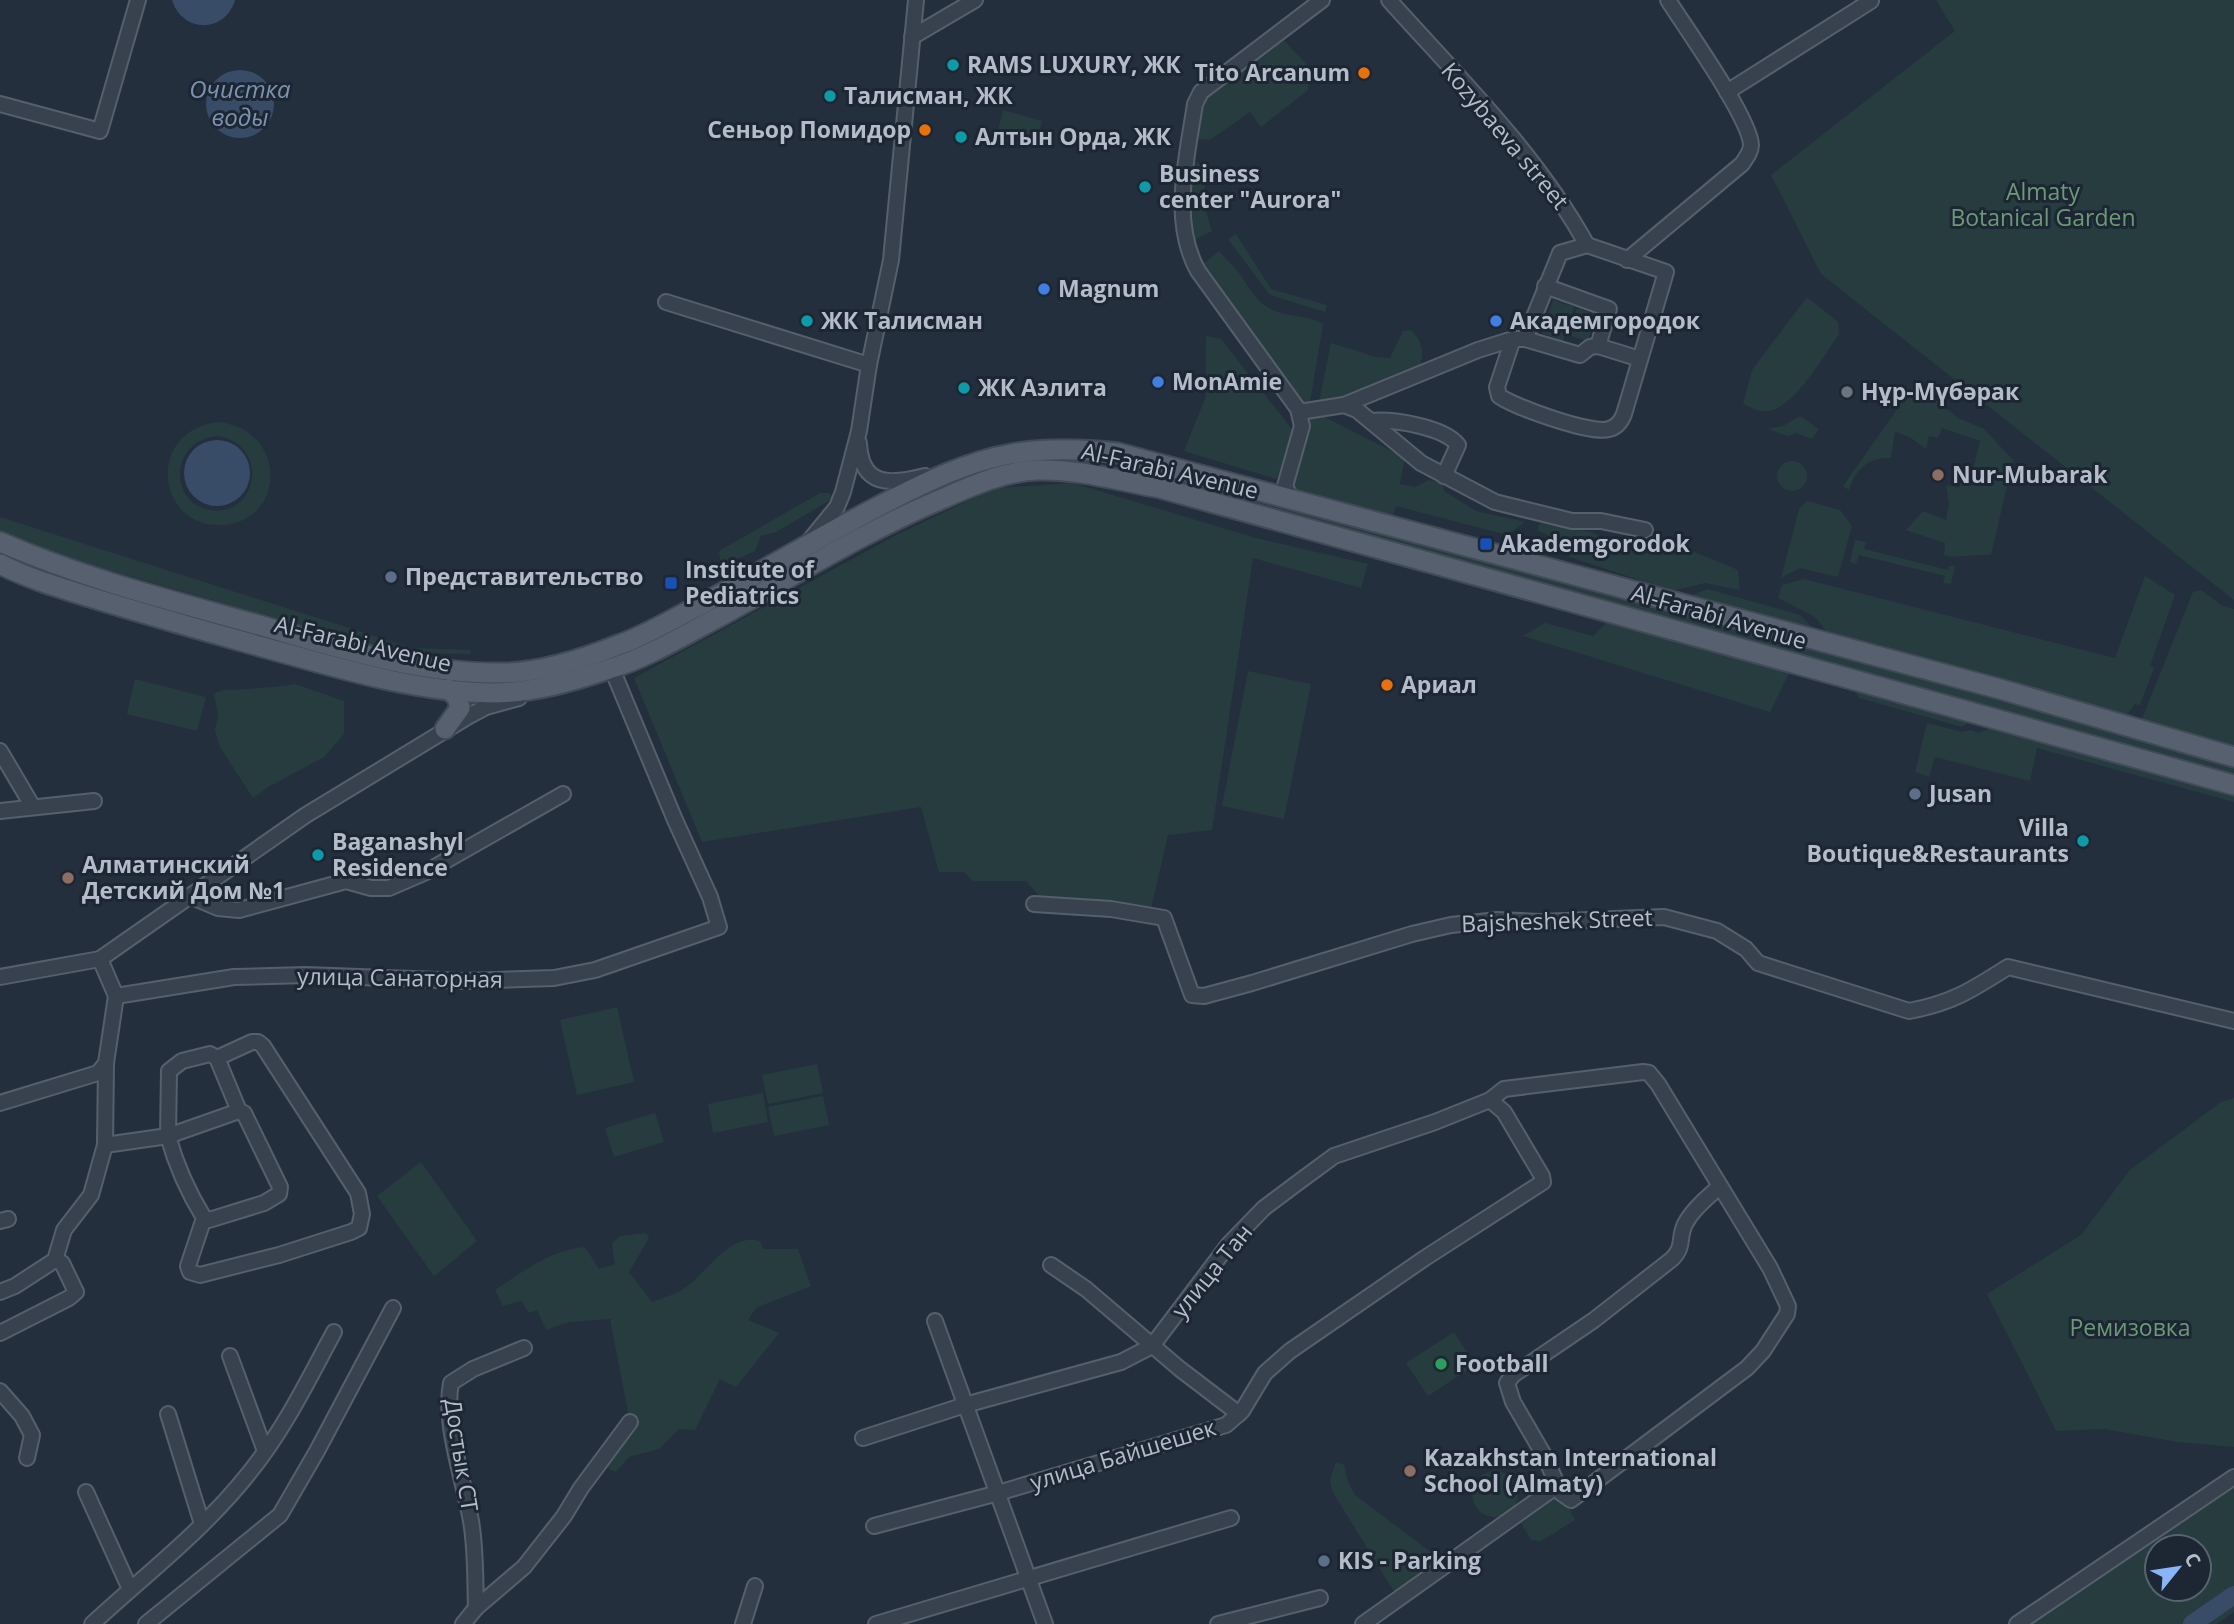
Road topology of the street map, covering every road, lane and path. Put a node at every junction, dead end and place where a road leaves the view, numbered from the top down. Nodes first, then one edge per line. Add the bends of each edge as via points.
1 (138, 0) edge
2 (916, 0) edge
3 (975, 0) edge
4 (1322, 0) edge
5 (1390, 0) edge
6 (1668, 0) edge
7 (1871, 1) edge
8 (912, 37) junction
9 (1727, 92) junction
10 (0, 104) edge
11 (1587, 245) junction
12 (1627, 260) junction
13 (1545, 286) junction
14 (666, 302) dead end
15 (1519, 339) junction
16 (1598, 346) junction
17 (1640, 359) junction
18 (869, 365) junction
19 (1344, 405) junction
20 (1300, 416) junction
21 (1371, 421) junction
22 (859, 431) junction
23 (987, 460) junction
24 (1444, 476) junction
25 (1282, 495) junction
26 (1644, 530) dead end
27 (0, 542) edge
28 (805, 546) junction
29 (0, 564) edge
30 (612, 669) junction
31 (448, 689) junction
32 (445, 729) junction
33 (0, 751) edge
34 (2234, 757) edge
35 (2234, 785) edge
36 (562, 794) dead end
37 (94, 801) dead end
38 (33, 807) junction
39 (0, 811) edge
40 (190, 896) junction
41 (1034, 904) dead end
42 (100, 958) junction
43 (0, 977) edge
44 (116, 996) junction
45 (2234, 1021) edge
46 (217, 1058) junction
47 (106, 1063) junction
48 (1490, 1100) junction
49 (0, 1102) edge
50 (239, 1111) junction
51 (167, 1136) junction
52 (104, 1146) junction
53 (1719, 1186) junction
54 (204, 1218) junction
55 (55, 1260) junction
56 (1051, 1265) dead end
57 (0, 1292) edge
58 (393, 1308) dead end
59 (935, 1321) dead end
60 (334, 1332) dead end
61 (0, 1333) edge
62 (1153, 1346) junction
63 (524, 1349) dead end
64 (230, 1356) dead end
65 (0, 1391) edge
66 (965, 1405) junction
67 (168, 1414) dead end
68 (1239, 1414) junction
69 (630, 1422) dead end
70 (863, 1438) dead end
71 (265, 1451) junction
72 (27, 1458) dead end
73 (2234, 1477) edge
74 (1557, 1486) junction
75 (86, 1492) dead end
76 (998, 1493) junction
77 (1231, 1518) dead end
78 (202, 1524) junction
79 (874, 1526) dead end
80 (1030, 1580) junction
81 (755, 1586) dead end
82 (130, 1589) junction
83 (1320, 1598) dead end
84 (476, 1608) junction
85 (92, 1624) edge
86 (146, 1624) edge
87 (463, 1624) edge
88 (743, 1624) edge
89 (876, 1624) edge
90 (1045, 1624) edge
91 (1218, 1624) edge
92 (1363, 1624) edge
93 (2017, 1624) edge

1 - 10 street via 100,131
2 - 8 street
3 - 8 street
4 - 20 street via 1200,92 1183,189 1191,258
5 - 11 street, Kozybaeva street via 1538,168
6 - 9 street
7 - 9 street
8 - 18 street via 891,260
9 - 12 street via 1752,149 1742,164
11 - 12 street
11 - 13 street via 1560,253
12 - 17 street via 1666,272
13 - 15 street
13 - 16 street via 1609,309
14 - 18 street
15 - 16 street via 1580,355
15 - 17 street via 1497,387 1499,396 1581,428 1601,431 1622,419
15 - 19 street via 1478,350
16 - 17 street
18 - 22 street
19 - 20 street
19 - 21 street
20 - 25 street via 1302,426
21 - 24 street
21 - 24 street via 1385,420 1452,438 1458,445
22 - 23 street via 860,458 882,481 905,481
22 - 28 street via 837,507
23 - 25 main road, Al-Farabi Avenue via 1058,449 1118,453
23 - 28 main road, Al-Farabi Avenue via 906,493
24 - 26 street via 1495,502 1572,521 1601,521
25 - 34 main road, Al-Farabi Avenue
27 - 28 main road, Al-Farabi Avenue via 139,592 342,648 426,666 509,673 600,652 655,628
29 - 31 main road, Al-Farabi Avenue via 186,626 362,673
30 - 31 main road, Al-Farabi Avenue via 517,692
30 - 32 street via 557,690 486,707
30 - 35 main road, Al-Farabi Avenue via 674,641 911,511 1012,473 1061,471 1160,488
30 - 44 street, улица Санаторная via 719,927 596,970 554,978 234,977
31 - 32 main road via 460,708
32 - 40 street via 306,815
33 - 38 street
36 - 40 street via 426,872 389,888 346,881 239,910 218,908
37 - 38 street
38 - 39 street
40 - 42 street
41 - 45 street, Bajsheshek Street via 1164,918 1192,995 1204,996 1451,925 1664,918 1717,931 1746,949 1758,964 1909,1011 1961,997 2008,967
42 - 43 street
42 - 44 street
44 - 47 street
46 - 50 street
46 - 51 street via 210,1054 183,1061 169,1071
46 - 54 street via 252,1042 263,1046 358,1193 362,1214 359,1228 351,1232 200,1275 190,1272 188,1266
47 - 49 street via 98,1073
47 - 52 street
48 - 53 street, улица Тан via 1504,1089 1649,1073
48 - 62 street, улица Тан via 1325,1163 1264,1208 1229,1244
48 - 68 street, улица Байшешек via 1504,1112 1543,1182 1290,1351 1265,1373
50 - 51 street
50 - 54 street via 280,1187 279,1194 264,1203
51 - 52 street
51 - 54 street via 183,1180
52 - 55 street via 91,1195 64,1230
53 - 74 street via 1691,1214 1683,1227 1679,1252 1672,1259 1507,1383
53 - 74 street via 1770,1268 1788,1306 1787,1314 1747,1368 1677,1421 1570,1500
55 - 57 street
55 - 61 street via 62,1263 76,1292
56 - 62 street
58 - 86 street via 280,1515
59 - 66 street
60 - 71 street
62 - 66 street, улица Тан via 1121,1362
62 - 68 street
63 - 84 street, Достык СТ via 451,1383 456,1450 471,1522
64 - 71 street
65 - 72 street via 32,1435
66 - 70 street, улица Тан
66 - 76 street
67 - 78 street
68 - 76 street, улица Байшешек via 1226,1425
69 - 84 street via 524,1567
71 - 78 street
73 - 93 street
74 - 92 street
75 - 82 street
76 - 79 street, улица Байшешек
76 - 80 street
77 - 80 street
78 - 82 street
80 - 89 street
80 - 90 street
81 - 88 street
82 - 85 street
83 - 91 street
84 - 87 street

